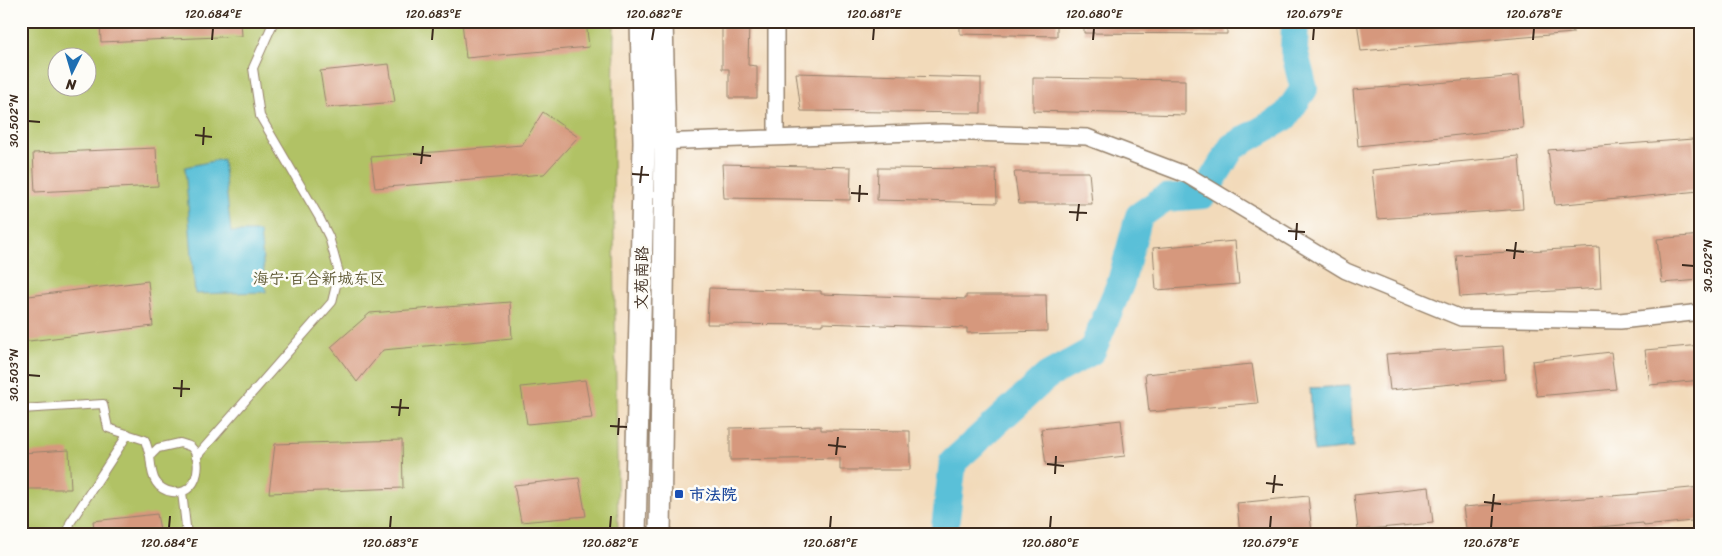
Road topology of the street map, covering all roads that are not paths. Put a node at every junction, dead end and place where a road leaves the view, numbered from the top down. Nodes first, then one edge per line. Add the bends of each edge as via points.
1 (274, 21) edge
2 (641, 21) edge
3 (662, 21) edge
4 (776, 21) edge
5 (776, 138) junction
6 (655, 142) junction
7 (1701, 312) edge
8 (21, 410) edge
9 (128, 434) junction
10 (150, 456) junction
11 (196, 457) junction
12 (182, 492) junction
13 (68, 535) edge
14 (188, 535) edge
15 (635, 535) edge
16 (660, 535) edge

1 - 11 lane via 253,68 260,116 326,230 339,272 332,302
2 - 6 main road, 文苑南路
3 - 6 main road, 文苑南路
4 - 5 street
5 - 6 street
5 - 7 street via 942,132 1087,137 1188,175 1346,271 1462,318 1620,321
6 - 15 main road, 文苑南路
6 - 16 main road, 文苑南路
8 - 9 lane via 103,404 108,428
9 - 10 lane via 144,440
9 - 13 lane via 70,523
10 - 11 lane via 158,448 180,443 190,447
10 - 12 lane via 156,482 164,489
11 - 12 lane via 196,477 191,487
12 - 14 lane

